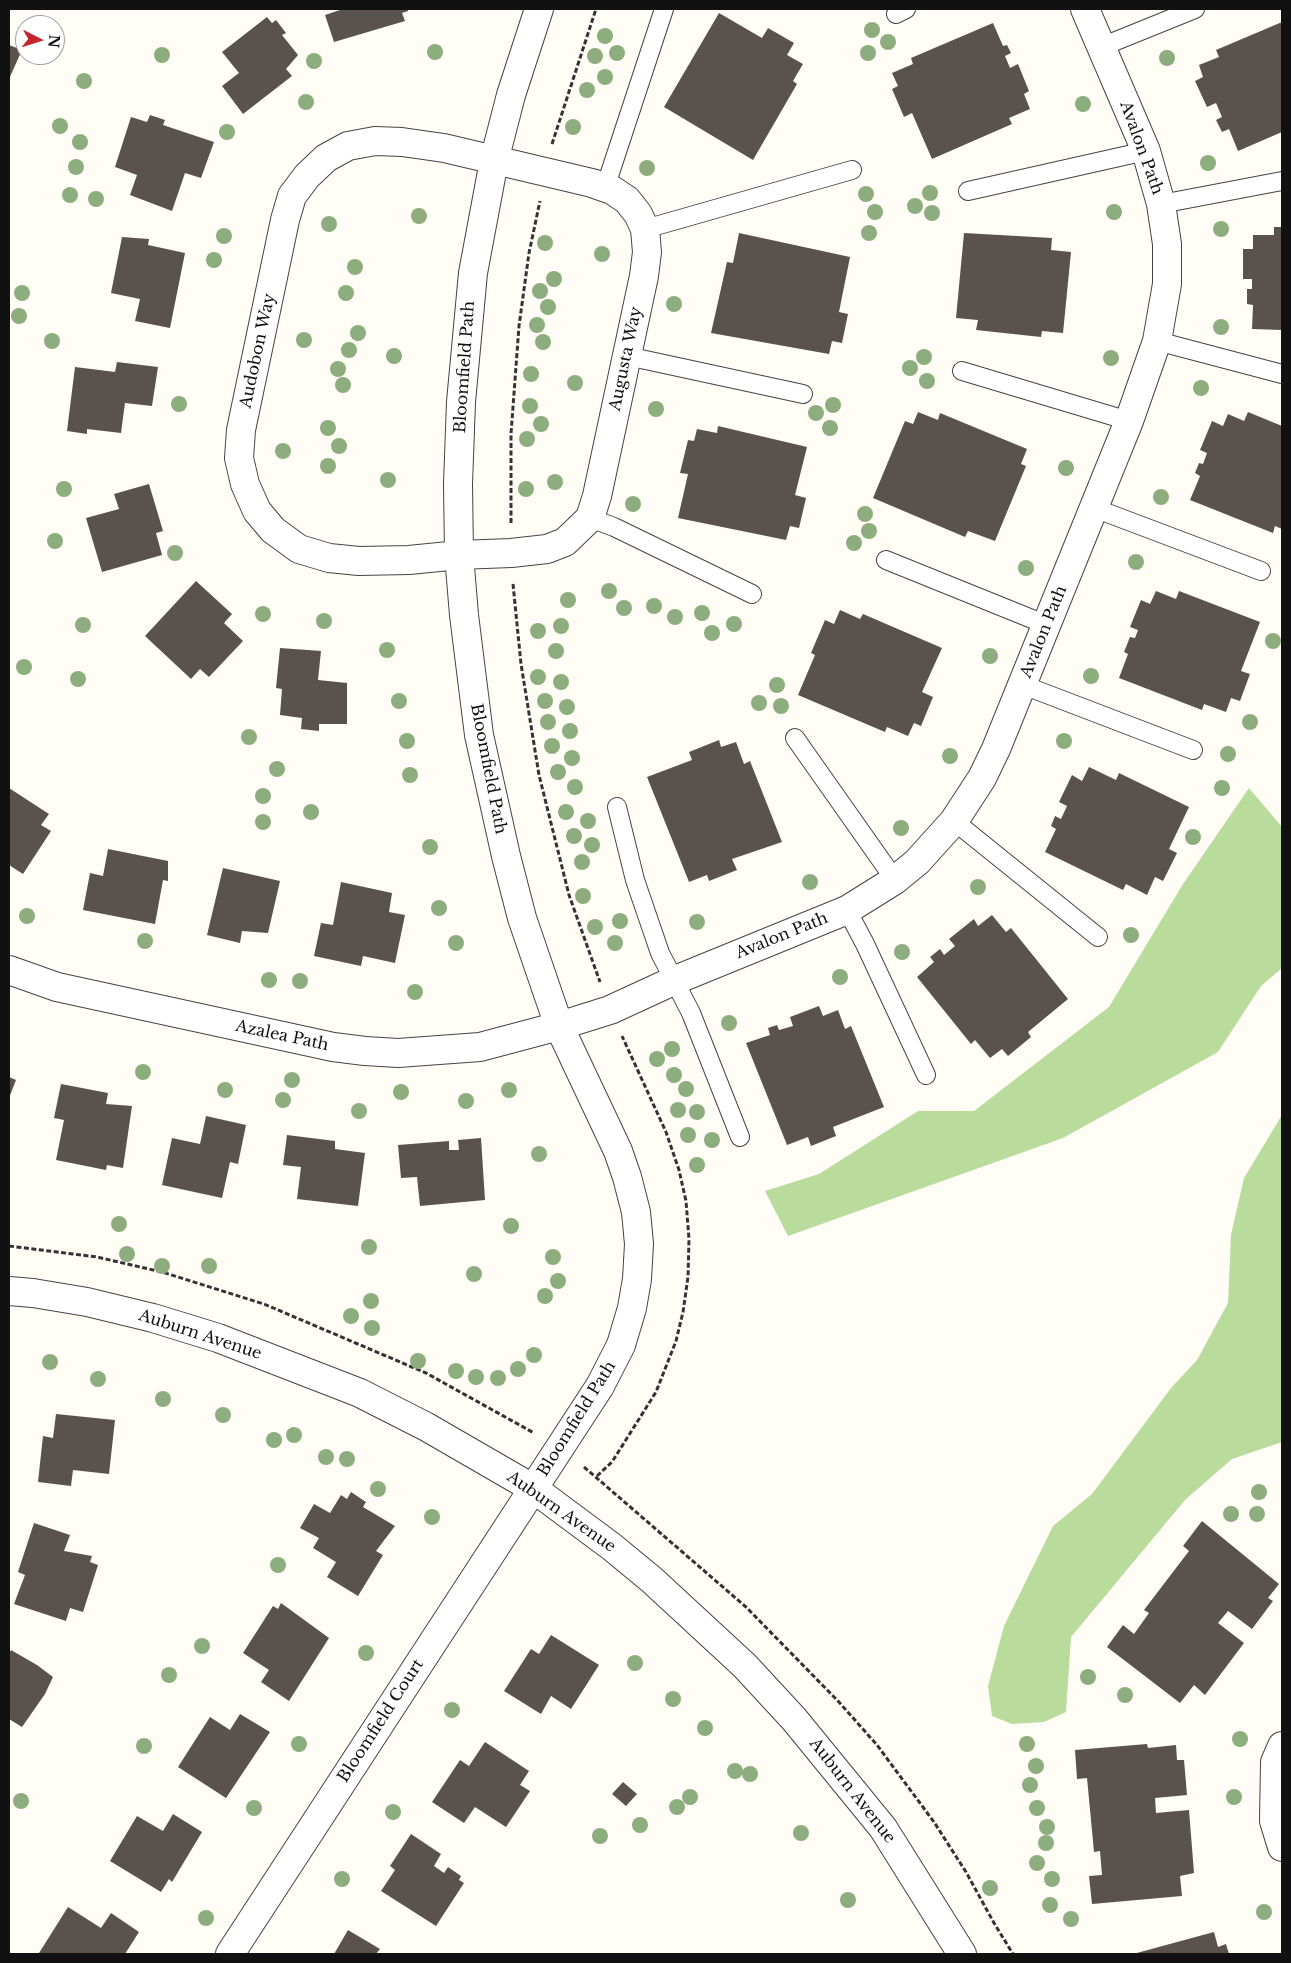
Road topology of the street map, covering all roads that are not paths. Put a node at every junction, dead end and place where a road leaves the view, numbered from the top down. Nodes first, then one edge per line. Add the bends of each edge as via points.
1 (539, 9) edge
2 (664, 9) edge
3 (1085, 9) edge
4 (1194, 9) edge
5 (1101, 47) junction
6 (1146, 151) junction
7 (494, 161) junction
8 (852, 170) dead end
9 (1282, 180) edge
10 (605, 188) junction
11 (968, 191) dead end
12 (1161, 204) junction
13 (645, 229) junction
14 (1157, 341) junction
15 (627, 356) junction
16 (962, 371) dead end
17 (1282, 374) edge
18 (803, 394) dead end
19 (1129, 421) junction
20 (1094, 508) junction
21 (590, 518) junction
22 (459, 555) junction
23 (886, 560) dead end
24 (1261, 571) dead end
25 (752, 594) dead end
26 (1047, 625) junction
27 (1023, 686) junction
28 (795, 738) dead end
29 (1193, 750) dead end
30 (617, 807) dead end
31 (954, 821) junction
32 (895, 880) junction
33 (846, 910) junction
34 (1098, 937) dead end
35 (9, 970) edge
36 (674, 981) junction
37 (559, 1026) junction
38 (926, 1075) dead end
39 (740, 1137) dead end
40 (9, 1290) edge
41 (534, 1488) junction
42 (1282, 1746) edge
43 (1282, 1847) edge
44 (230, 1954) edge
45 (962, 1954) edge

1 - 7 street, Bloomfield Path
2 - 10 lane
3 - 5 street, Avalon Path
4 - 5 lane
5 - 6 street, Avalon Path
6 - 11 lane
6 - 12 street, Avalon Path
7 - 10 street, Augusta Way
7 - 22 street, Bloomfield Path via 473,273 467,330 458,474
7 - 22 street, Audobon Way via 444,148 375,141 348,146 326,158 307,176 292,196 285,220 241,430 239,458 245,484 257,510 273,530 299,548 328,558 359,561
8 - 13 lane
9 - 12 lane
10 - 13 street, Augusta Way via 627,200
12 - 14 street, Avalon Path via 1167,244 1166,284
13 - 15 street, Augusta Way via 644,276
14 - 17 lane
14 - 19 street, Avalon Path
15 - 18 lane
15 - 21 street, Augusta Way
16 - 19 lane
19 - 20 street, Avalon Path
20 - 24 lane
20 - 26 street, Avalon Path
21 - 22 street, Augusta Way via 565,542 547,548
21 - 25 lane via 614,526
22 - 37 street, Bloomfield Path via 470,677 490,790 522,918
23 - 26 lane
26 - 27 street, Avalon Path
27 - 29 lane
27 - 31 street, Avalon Path via 982,778
28 - 32 lane
30 - 36 lane via 638,889 660,953
31 - 32 street, Avalon Path via 917,862
31 - 34 lane
32 - 33 street, Avalon Path
33 - 36 street, Avalon Path
33 - 38 lane
35 - 37 street, Azalea Path via 57,987 298,1040 365,1051 428,1052 480,1047
36 - 37 street, Avalon Path via 610,1010
36 - 39 lane via 691,1013
37 - 41 street, Bloomfield Path via 621,1160 636,1212 639,1244 632,1308 621,1345 600,1386
40 - 41 street, Auburn Avenue via 87,1302 218,1338 360,1393
41 - 44 street, Bloomfield Court
41 - 45 street, Auburn Avenue via 659,1587 745,1666 794,1719 883,1828
42 - 43 street via 1275,1762 1274,1821

